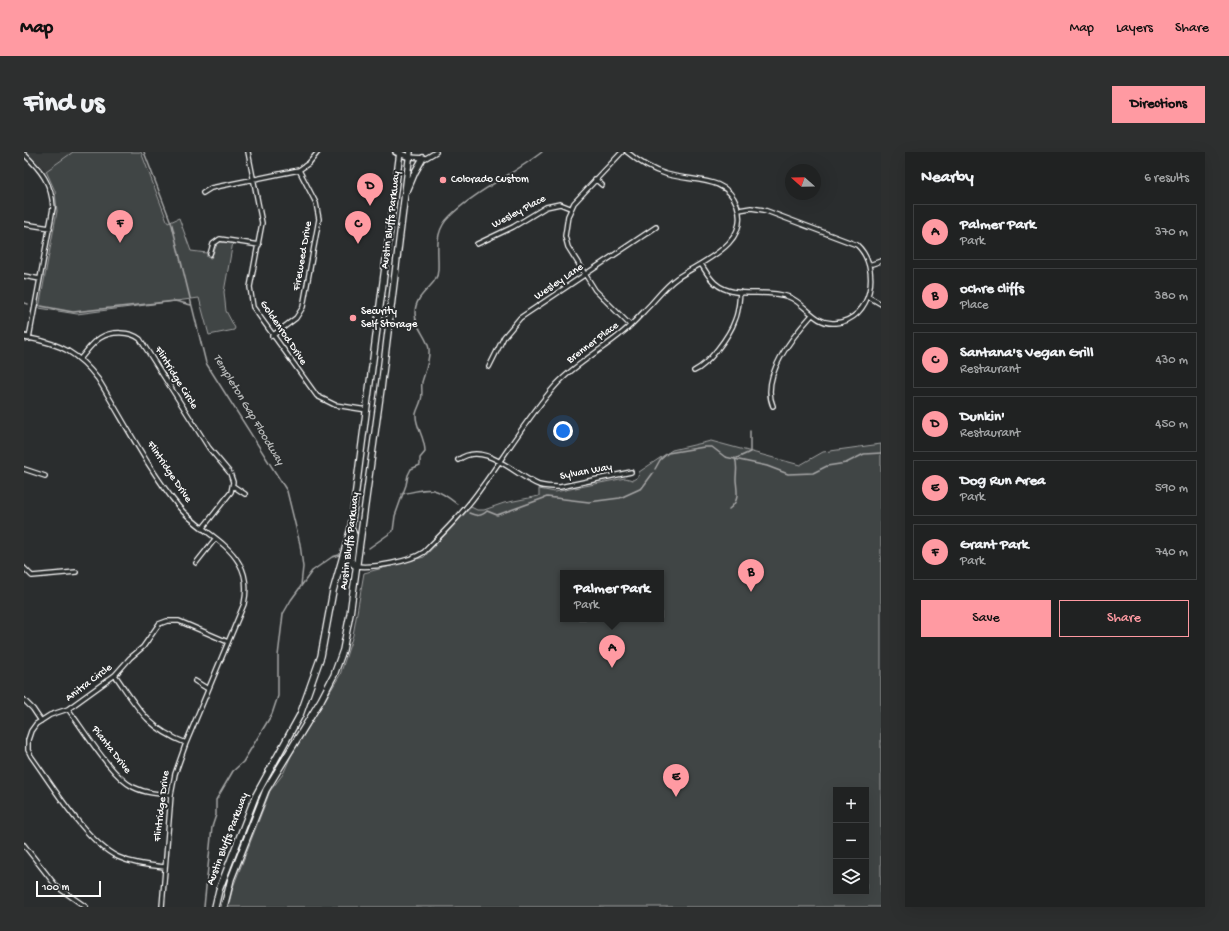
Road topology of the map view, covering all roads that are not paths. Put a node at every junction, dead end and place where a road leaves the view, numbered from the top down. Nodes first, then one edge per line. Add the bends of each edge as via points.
1 (248, 152) edge
2 (318, 152) edge
3 (399, 152) edge
4 (436, 152) edge
5 (622, 152) edge
6 (627, 152) edge
7 (24, 154) edge
8 (409, 154) edge
9 (423, 158) junction
10 (299, 170) junction
11 (253, 180) junction
12 (596, 180) junction
13 (602, 185) dead end
14 (203, 193) dead end
15 (404, 199) junction
16 (570, 208) junction
17 (739, 210) junction
18 (24, 224) edge
19 (656, 227) dead end
20 (50, 228) junction
21 (477, 244) dead end
22 (259, 245) junction
23 (210, 254) dead end
24 (881, 261) edge
25 (701, 264) junction
26 (872, 264) junction
27 (585, 275) junction
28 (24, 276) edge
29 (40, 279) junction
30 (740, 292) junction
31 (869, 297) junction
32 (881, 304) edge
33 (812, 315) junction
34 (630, 325) junction
35 (272, 336) junction
36 (26, 338) edge
37 (80, 358) junction
38 (489, 367) dead end
39 (694, 371) dead end
40 (773, 406) dead end
41 (367, 410) junction
42 (458, 460) dead end
43 (500, 462) junction
44 (24, 469) edge
45 (631, 472) dead end
46 (45, 476) dead end
47 (233, 486) junction
48 (245, 494) dead end
49 (351, 528) junction
50 (202, 529) junction
51 (215, 539) junction
52 (196, 563) dead end
53 (356, 566) junction
54 (24, 568) edge
55 (76, 572) dead end
56 (228, 642) junction
57 (115, 675) junction
58 (195, 681) dead end
59 (208, 689) junction
60 (24, 700) edge
61 (68, 709) junction
62 (41, 721) junction
63 (186, 743) junction
64 (171, 795) junction
65 (24, 845) edge
66 (165, 867) junction
67 (86, 907) edge
68 (162, 907) edge
69 (215, 907) edge
70 (224, 907) edge

1 - 11 street, Goldenrod Drive
2 - 10 street
3 - 8 street
3 - 41 main road, Austin Bluffs Parkway
4 - 9 street
5 - 12 street
6 - 17 street via 659,172 720,185 732,195
7 - 20 street via 45,177 51,193 53,208
8 - 9 street
8 - 15 main road, Austin Bluffs Parkway
9 - 15 main road
10 - 11 street
10 - 35 street, Fireweed Drive via 316,203 318,227 303,307 296,318
11 - 14 street via 211,188
11 - 22 street, Goldenrod Drive via 261,214
12 - 13 street
12 - 16 street
15 - 53 main road, Austin Bluffs Parkway
16 - 21 street, Wesley Place via 560,204 546,207
16 - 27 street via 566,242
17 - 25 street, Brenner Place via 738,228 731,242
17 - 26 street via 764,210 848,241 864,251
18 - 20 street
19 - 27 street, Wesley Lane
20 - 29 street
22 - 23 street via 220,239 213,244
22 - 35 street, Goldenrod Drive via 250,287 251,301 255,312
24 - 26 street
25 - 30 street via 716,284 726,290
25 - 34 street, Brenner Place via 671,283
26 - 31 street via 874,282
27 - 34 street via 598,294
27 - 38 street, Wesley Lane via 516,322 504,337
28 - 29 street
29 - 36 street
30 - 33 street via 787,296 797,301
30 - 39 street via 737,314 730,331 702,368
31 - 32 street
31 - 33 street via 856,314 845,320 829,323
33 - 40 street via 788,343 778,362 770,394
34 - 43 street, Brenner Place via 556,384
35 - 41 street, Goldenrod Drive via 317,396 335,405
36 - 37 street, Flintridge Drive via 56,345
37 - 47 street, Flintridge Circle via 104,336 125,333 140,339 209,448 230,473
37 - 50 street, Flintridge Drive via 98,379 170,495
41 - 49 main road, Austin Bluffs Parkway
42 - 43 street, Sylvan Way via 464,455 482,455
43 - 45 street, Sylvan Way via 534,482 549,487
43 - 53 street, Brenner Place via 480,490 424,552 415,557 372,567
44 - 46 street
47 - 48 street
47 - 50 street
49 - 53 main road via 354,535 351,560
49 - 69 main road, Austin Bluffs Parkway via 333,590 324,644 314,679 300,715 255,796 221,884
50 - 51 street, Flintridge Drive
51 - 52 street
51 - 56 street, Flintridge Drive via 235,556 245,575 244,604
53 - 70 main road, Austin Bluffs Parkway via 350,614 340,660 321,700 266,790 231,880
54 - 55 street via 32,576
56 - 57 street, Anitra Circle via 179,621 167,621 156,627 143,647
56 - 59 street, Flintridge Drive
57 - 61 street, Anitra Circle
57 - 63 street via 151,723 165,734
58 - 59 street
59 - 63 street, Flintridge Drive
60 - 62 street
61 - 62 street, Anitra Circle
61 - 64 street, Pianta Drive via 114,771 126,783 147,792
62 - 66 street, Anitra Circle via 28,735 28,750 92,839 125,860
63 - 64 street, Flintridge Drive
64 - 66 street, Flintridge Drive
65 - 67 street via 56,886
66 - 68 street, Flintridge Drive

